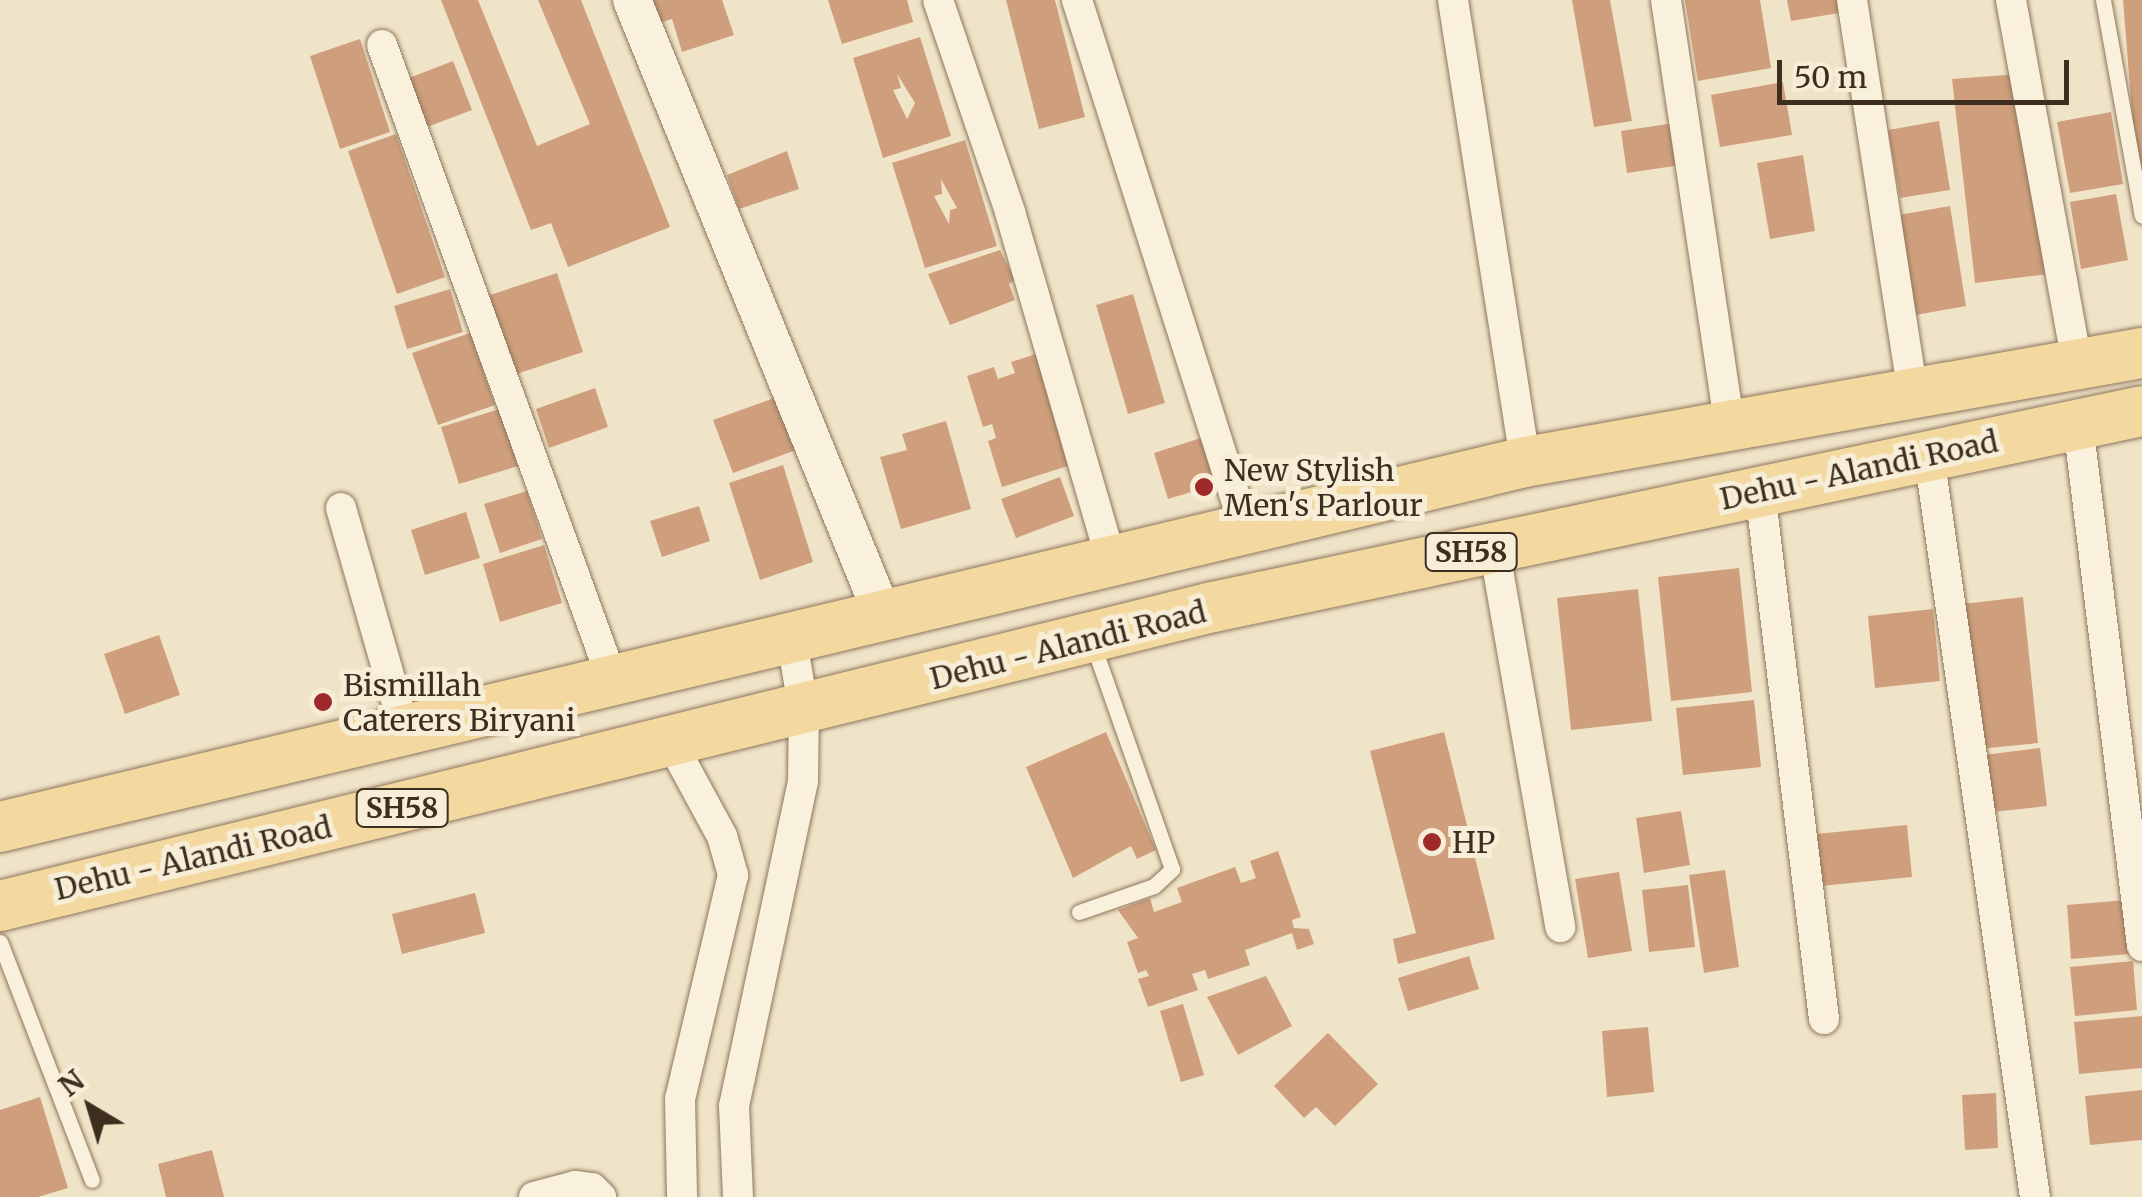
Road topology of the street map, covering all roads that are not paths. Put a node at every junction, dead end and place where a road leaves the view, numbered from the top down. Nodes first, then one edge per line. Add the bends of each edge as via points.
1 (632, 0) edge
2 (938, 0) edge
3 (1077, 0) edge
4 (1452, 0) edge
5 (1666, 0) edge
6 (1852, 0) edge
7 (2011, 0) edge
8 (2102, 0) edge
9 (382, 45) dead end
10 (2142, 216) edge
11 (2142, 353) edge
12 (2077, 364) junction
13 (1913, 393) junction
14 (2142, 411) edge
15 (1729, 424) junction
16 (2078, 424) junction
17 (1928, 456) junction
18 (1525, 462) junction
19 (1760, 491) junction
20 (341, 508) dead end
21 (1245, 528) junction
22 (1494, 547) junction
23 (1110, 557) junction
24 (884, 618) junction
25 (1090, 639) junction
26 (792, 641) junction
27 (612, 679) junction
28 (804, 712) junction
29 (404, 728) junction
30 (672, 744) junction
31 (0, 827) edge
32 (0, 906) edge
33 (1079, 912) dead end
34 (1560, 927) dead end
35 (0, 942) edge
36 (2142, 946) edge
37 (1824, 1020) dead end
38 (92, 1180) dead end
39 (534, 1197) edge
40 (601, 1197) edge
41 (682, 1197) edge
42 (738, 1197) edge
43 (2035, 1197) edge

1 - 24 street
2 - 23 street via 1010,212
3 - 21 street
4 - 18 street
5 - 15 street
6 - 13 street
7 - 12 street
8 - 10 lane
9 - 27 street
11 - 12 main road, Dehu - Alandi Road / SH58
12 - 13 main road, Dehu - Alandi Road / SH58
13 - 15 main road, Dehu - Alandi Road / SH58
14 - 16 main road, Dehu - Alandi Road / SH58
15 - 18 main road, Dehu - Alandi Road / SH58
16 - 17 main road, Dehu - Alandi Road / SH58
16 - 36 street
17 - 19 main road, Dehu - Alandi Road / SH58
17 - 43 street
18 - 21 main road, Dehu - Alandi Road / SH58
19 - 22 main road, Dehu - Alandi Road / SH58
19 - 37 street
20 - 29 street
21 - 23 main road, Dehu - Alandi Road / SH58
22 - 25 main road, Dehu - Alandi Road / SH58
22 - 34 street
23 - 24 main road, Dehu - Alandi Road / SH58
24 - 26 main road, Dehu - Alandi Road / SH58
25 - 28 main road, Dehu - Alandi Road / SH58
25 - 33 lane via 1172,869 1154,886
26 - 27 main road, Dehu - Alandi Road / SH58
26 - 28 street
27 - 29 main road, Dehu - Alandi Road / SH58
28 - 30 main road, Dehu - Alandi Road / SH58
28 - 42 street via 803,781 789,869 734,1106
29 - 31 main road, Dehu - Alandi Road / SH58
30 - 32 main road, Dehu - Alandi Road / SH58
30 - 41 street via 722,836 733,875 680,1099
35 - 38 lane
39 - 40 street via 575,1186

